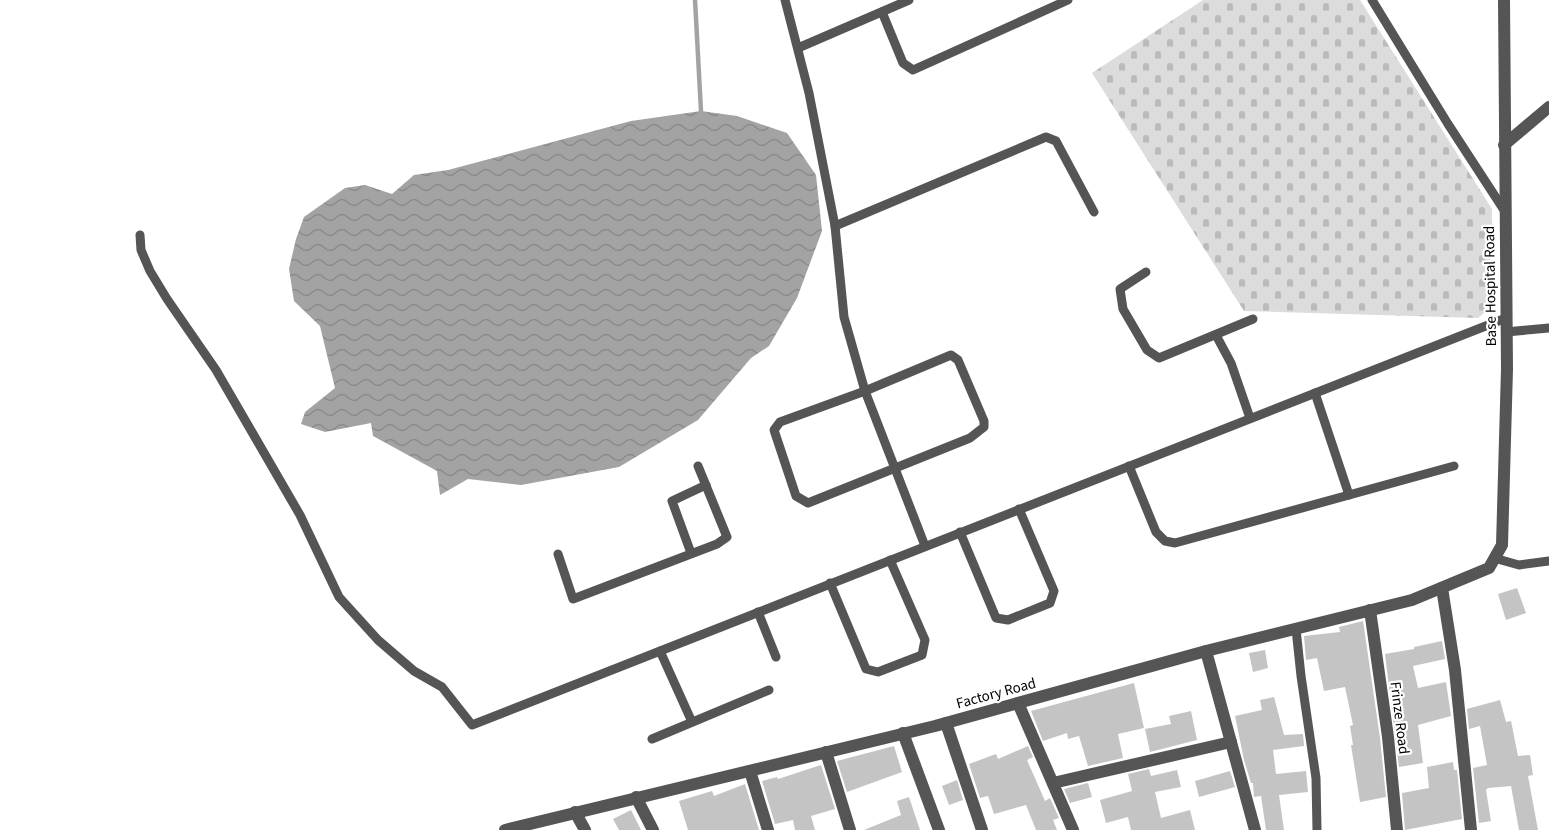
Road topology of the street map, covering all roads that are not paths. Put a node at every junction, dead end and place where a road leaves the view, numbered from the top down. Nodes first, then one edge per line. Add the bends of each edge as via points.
1 (785, 0) edge
2 (909, 0) edge
3 (1068, 0) edge
4 (1372, 0) edge
5 (1504, 0) edge
6 (882, 12) junction
7 (798, 48) junction
8 (1549, 107) edge
9 (1504, 145) junction
10 (1504, 210) junction
11 (1094, 212) dead end
12 (835, 226) junction
13 (140, 235) dead end
14 (1146, 272) dead end
15 (1506, 318) junction
16 (1253, 319) dead end
17 (1549, 328) edge
18 (1506, 332) junction
19 (1216, 335) junction
20 (865, 391) junction
21 (1315, 393) junction
22 (1250, 418) junction
23 (698, 466) dead end
24 (1129, 466) junction
25 (1454, 466) dead end
26 (895, 467) junction
27 (706, 485) junction
28 (1349, 495) junction
29 (1019, 509) junction
30 (960, 532) junction
31 (925, 546) junction
32 (691, 553) junction
33 (558, 554) dead end
34 (890, 560) junction
35 (1549, 561) edge
36 (1492, 563) junction
37 (830, 584) junction
38 (1442, 588) junction
39 (1370, 610) junction
40 (758, 612) junction
41 (1296, 629) junction
42 (660, 651) junction
43 (1206, 651) junction
44 (776, 657) dead end
45 (769, 690) dead end
46 (1018, 703) junction
47 (692, 722) junction
48 (946, 723) junction
49 (903, 733) junction
50 (652, 739) dead end
51 (1231, 742) junction
52 (826, 752) junction
53 (750, 771) junction
54 (1053, 783) junction
55 (636, 797) junction
56 (575, 812) junction
57 (505, 830) edge
58 (585, 830) edge
59 (653, 830) edge
60 (768, 830) edge
61 (850, 830) edge
62 (939, 830) edge
63 (982, 830) edge
64 (1073, 830) edge
65 (1255, 830) edge
66 (1317, 830) edge
67 (1397, 830) edge
68 (1470, 830) edge

1 - 7 lane
2 - 6 lane
3 - 6 lane via 913,70 903,63
4 - 10 lane
5 - 9 street, Base Hospital Road
6 - 7 lane
7 - 12 lane
8 - 9 street
9 - 10 street, Base Hospital Road
10 - 15 street, Base Hospital Road
11 - 12 lane via 1056,141 1046,137
12 - 20 lane via 844,317
13 - 42 lane via 141,250 150,271 216,370 300,515 339,597 378,640 414,671 442,687 472,725
14 - 19 lane via 1120,289 1123,309 1147,350 1159,358
15 - 18 street, Base Hospital Road
15 - 21 lane
16 - 19 lane
17 - 18 lane
18 - 36 street, Base Hospital Road via 1502,545
19 - 22 lane via 1231,363
20 - 26 lane
20 - 26 lane via 951,355 958,360 984,421 984,427 970,438
20 - 26 lane via 780,422 774,430 796,496 808,502
21 - 22 lane
21 - 28 lane
22 - 24 lane
23 - 27 lane
24 - 28 lane via 1156,532 1174,543
24 - 29 lane
25 - 28 lane
26 - 31 lane
27 - 32 lane via 672,501
27 - 32 lane via 727,537
29 - 30 lane
29 - 30 lane via 1054,591 1050,603 1008,620 996,618
30 - 31 lane
31 - 34 lane
32 - 33 lane via 573,599
34 - 37 lane
34 - 37 lane via 925,640 922,655 878,672 866,669
35 - 36 lane
36 - 38 street, Factory Road
37 - 40 lane
38 - 39 street, Factory Road
38 - 68 street via 1455,670
39 - 41 street, Factory Road
39 - 67 street, Frinze Road
40 - 42 lane
40 - 44 lane
41 - 43 street, Factory Road
41 - 66 lane via 1316,778
42 - 47 lane
43 - 46 street, Factory Road
43 - 51 street
45 - 47 lane
46 - 48 street, Factory Road
46 - 54 street
47 - 50 lane
48 - 49 street, Factory Road
48 - 63 street
49 - 52 street, Factory Road
49 - 62 street
51 - 54 street
51 - 65 street
52 - 53 street, Factory Road
52 - 61 street
53 - 55 street, Factory Road
53 - 60 street
54 - 64 street
55 - 56 street, Factory Road
55 - 59 street
56 - 57 street, Factory Road
56 - 58 street

